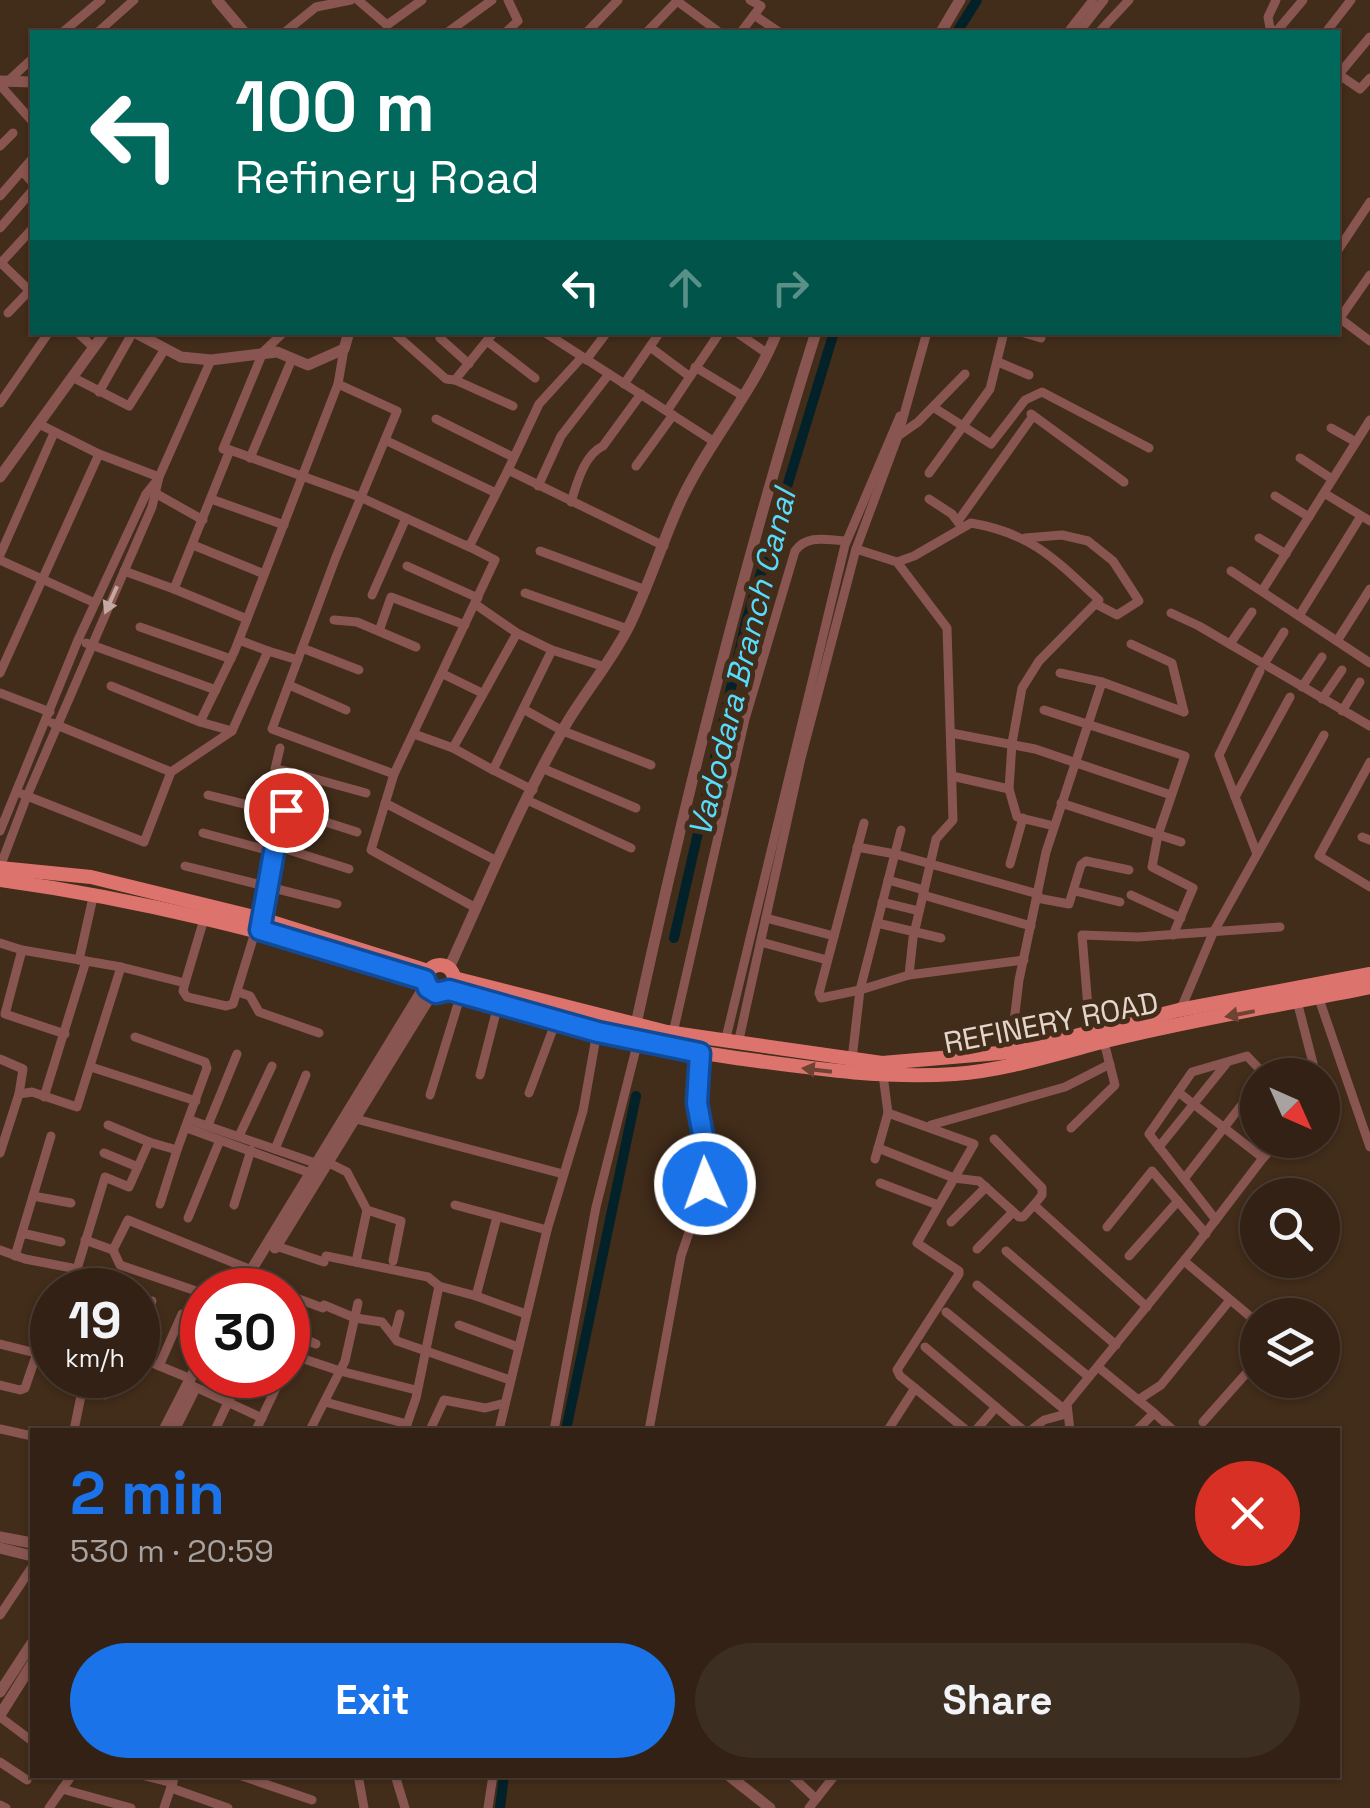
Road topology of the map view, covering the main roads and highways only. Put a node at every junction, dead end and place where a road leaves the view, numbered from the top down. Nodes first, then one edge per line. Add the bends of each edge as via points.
1 (0, 867) edge
2 (0, 880) edge
3 (259, 926) junction
4 (1370, 974) edge
5 (441, 982) junction
6 (1370, 987) edge
7 (1316, 991) junction
8 (1181, 1018) junction
9 (696, 1048) junction
10 (1010, 1059) junction
11 (861, 1065) junction

1 - 3 main road, REFINERY ROAD via 92,877
2 - 3 main road, REFINERY ROAD
3 - 5 main road, REFINERY ROAD
4 - 7 main road, REFINERY ROAD
5 - 9 main road, REFINERY ROAD via 498,1006 598,1032
5 - 9 main road, REFINERY ROAD via 673,1033
6 - 7 main road, REFINERY ROAD
7 - 8 main road, REFINERY ROAD
8 - 10 main road, REFINERY ROAD via 1104,1042
8 - 10 main road, REFINERY ROAD via 1090,1032
11 -> 9 main road, REFINERY ROAD
9 - 11 main road, REFINERY ROAD via 732,1043
10 - 11 main road, REFINERY ROAD
10 - 11 main road, REFINERY ROAD via 957,1074 883,1075

